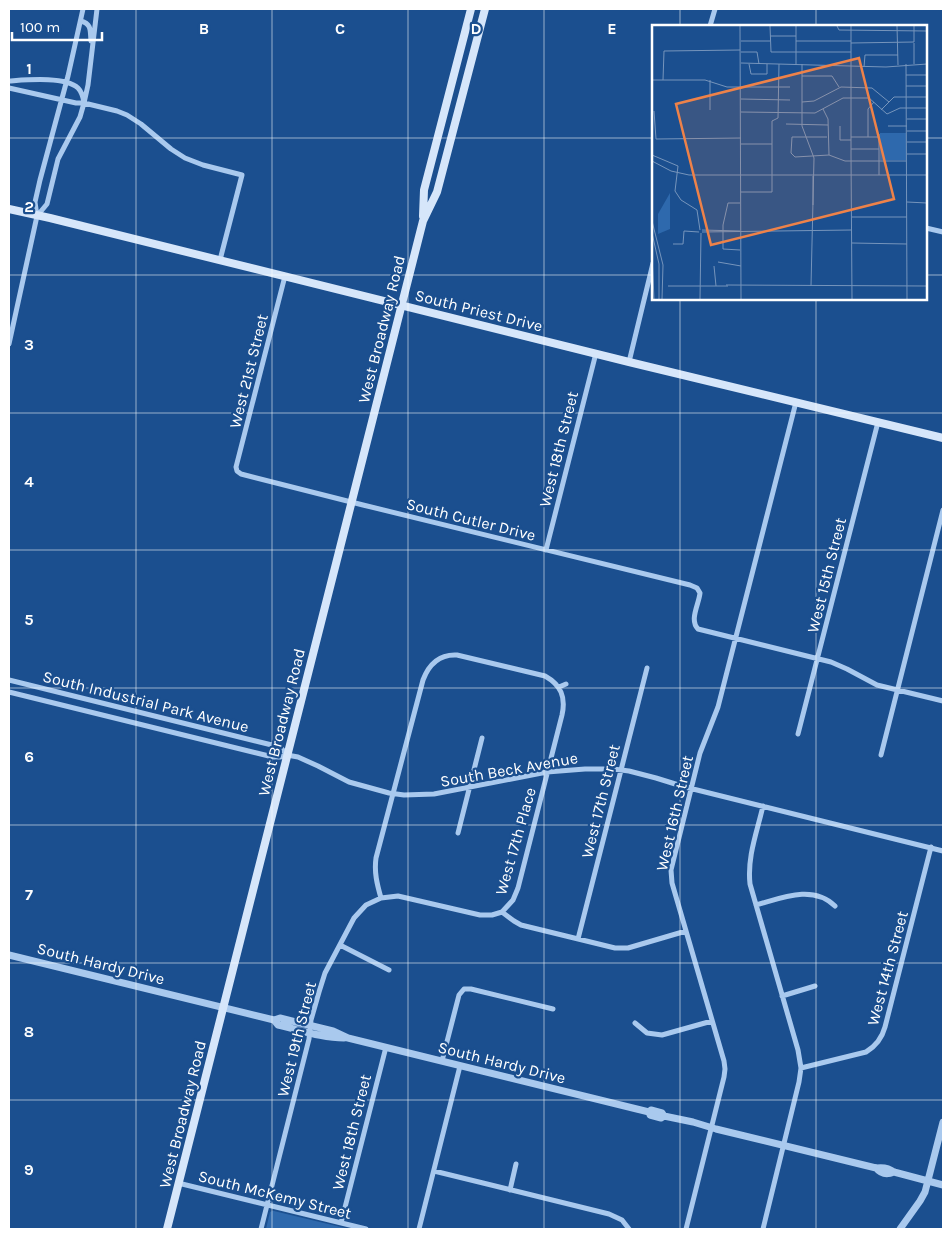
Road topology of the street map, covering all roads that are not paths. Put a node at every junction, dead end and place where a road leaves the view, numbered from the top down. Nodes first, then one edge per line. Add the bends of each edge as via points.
1 (84, 9) edge
2 (97, 9) edge
3 (471, 9) edge
4 (485, 9) edge
5 (715, 9) edge
6 (81, 21) junction
7 (710, 25) edge
8 (92, 49) junction
9 (9, 81) edge
10 (66, 82) junction
11 (9, 88) edge
12 (61, 100) junction
13 (84, 103) junction
14 (9, 209) edge
15 (38, 216) junction
16 (423, 221) junction
17 (927, 228) edge
18 (943, 232) edge
19 (220, 260) junction
20 (652, 267) edge
21 (285, 276) junction
22 (402, 305) junction
23 (9, 344) edge
24 (596, 354) junction
25 (629, 362) junction
26 (796, 402) junction
27 (878, 422) junction
28 (943, 438) edge
29 (237, 471) joint
30 (351, 502) junction
31 (943, 510) edge
32 (546, 550) junction
33 (735, 638) junction
34 (434, 653) dead end
35 (438, 659) junction
36 (818, 659) junction
37 (647, 668) dead end
38 (9, 680) edge
39 (566, 684) dead end
40 (559, 687) junction
41 (897, 691) junction
42 (9, 692) edge
43 (943, 701) edge
44 (798, 734) dead end
45 (482, 738) dead end
46 (881, 754) dead end
47 (287, 755) junction
48 (621, 770) junction
49 (547, 772) junction
50 (469, 788) junction
51 (691, 789) junction
52 (393, 793) junction
53 (763, 806) junction
54 (458, 833) dead end
55 (931, 847) junction
56 (943, 850) edge
57 (381, 898) junction
58 (756, 905) junction
59 (835, 906) dead end
60 (502, 912) junction
61 (686, 931) junction
62 (578, 939) junction
63 (340, 945) junction
64 (9, 955) edge
65 (389, 970) dead end
66 (815, 986) dead end
67 (782, 996) junction
68 (223, 1007) junction
69 (554, 1009) dead end
70 (712, 1020) junction
71 (635, 1024) dead end
72 (310, 1029) junction
73 (386, 1047) junction
74 (442, 1061) junction
75 (460, 1066) junction
76 (801, 1068) junction
77 (943, 1122) edge
78 (712, 1128) junction
79 (784, 1146) junction
80 (516, 1164) dead end
81 (434, 1171) junction
82 (928, 1181) junction
83 (178, 1183) junction
84 (943, 1185) edge
85 (510, 1190) junction
86 (267, 1205) junction
87 (340, 1223) junction
88 (167, 1229) edge
89 (261, 1229) edge
90 (366, 1229) edge
91 (419, 1229) edge
92 (629, 1229) edge
93 (686, 1229) edge
94 (763, 1229) edge
95 (900, 1229) edge

1 - 6 street
2 - 8 street
3 - 16 main road, West Broadway Road via 424,190
4 - 16 main road, West Broadway Road via 437,192
5 - 7 street
6 - 8 street via 89,24
6 - 10 street
8 - 13 street
9 - 10 street via 39,79
10 - 12 street
10 - 13 street via 78,88
11 - 12 street
12 - 13 street
12 - 15 street via 37,196
13 - 15 street via 58,159 47,204
13 - 19 street via 132,117 190,160 242,175
14 - 15 main road, South Priest Drive
15 - 19 main road, South Priest Drive
15 - 23 street
16 - 22 main road, West Broadway Road
17 - 18 street
19 - 21 main road, South Priest Drive
20 - 25 street
21 - 22 main road, South Priest Drive
21 - 29 street, West 21st Street
22 - 24 main road, South Priest Drive
22 - 30 main road, West Broadway Road
24 - 25 main road, South Priest Drive
24 - 32 street, West 18th Street
25 - 26 main road, South Priest Drive
26 - 27 main road, South Priest Drive
26 - 33 street, West 16th Street
27 - 28 main road, South Priest Drive
27 - 36 street, West 15th Street
29 - 30 street, South Cutler Drive
30 - 32 street, South Cutler Drive
30 - 47 main road, West Broadway Road
31 - 41 street
32 - 33 street, South Cutler Drive via 697,588 700,596 694,626
33 - 36 street
33 - 51 street, West 16th Street via 718,707
34 - 35 street
35 - 40 street via 452,654 462,655 539,674
35 - 52 street via 428,667 423,680
36 - 41 street via 842,666 878,686
36 - 44 street, West 15th Street
37 - 48 street, West 17th Street
38 - 47 street, South Industrial Park Avenue via 276,746
39 - 40 street
40 - 49 street, West 17th Place via 563,710
41 - 43 street
41 - 46 street
42 - 47 street, South Industrial Park Avenue via 273,757
45 - 50 street
47 - 52 street, South Beck Avenue via 349,782
47 - 68 main road, West Broadway Road
48 - 49 street, South Beck Avenue via 585,768
48 - 51 street, South Beck Avenue
48 - 62 street, West 17th Street
49 - 50 street, South Beck Avenue
49 - 60 street, West 17th Place via 516,894
50 - 52 street, South Beck Avenue via 425,795
50 - 54 street
51 - 53 street, South Beck Avenue
51 - 61 street, West 16th Street via 671,874
52 - 57 street via 376,864
53 - 55 street, South Beck Avenue
53 - 58 street via 750,866 750,884
55 - 56 street, South Beck Avenue
55 - 76 street, West 14th Street via 881,1038 875,1046 862,1053
57 - 60 street via 403,896 480,915
57 - 63 street, West 19th Street via 370,902 358,914
58 - 59 street via 803,894 821,897
58 - 67 street
60 - 62 street via 521,925
61 - 62 street via 623,948
61 - 70 street, West 16th Street
63 - 65 street
63 - 72 street, West 19th Street via 323,979
64 - 68 street, South Hardy Drive
66 - 67 street
67 - 76 street
68 - 72 street, South Hardy Drive via 274,1020 278,1025
68 - 83 main road, West Broadway Road
69 - 74 street via 464,989 459,995
70 - 71 street via 662,1035 647,1033
70 - 78 street, West 16th Street via 725,1069
72 - 73 street, South Hardy Drive via 331,1038 348,1038
72 - 86 street, West 19th Street
73 - 74 street, South Hardy Drive
73 - 87 street, West 18th Street
74 - 75 street, South Hardy Drive
75 - 78 street, South Hardy Drive via 651,1110
75 - 81 street
76 - 79 street
77 - 82 street
78 - 79 street, South Hardy Drive
78 - 93 street, West 16th Street
79 - 82 street, South Hardy Drive via 882,1167
79 - 94 street
80 - 85 street
81 - 85 street
81 - 91 street
82 - 84 street, South Hardy Drive
82 - 95 street via 920,1201
83 - 86 street, South McKemy Street
83 - 88 main road, West Broadway Road
85 - 92 street via 613,1215
86 - 87 street, South McKemy Street
86 - 89 street, West 19th Street
87 - 90 street, South McKemy Street

